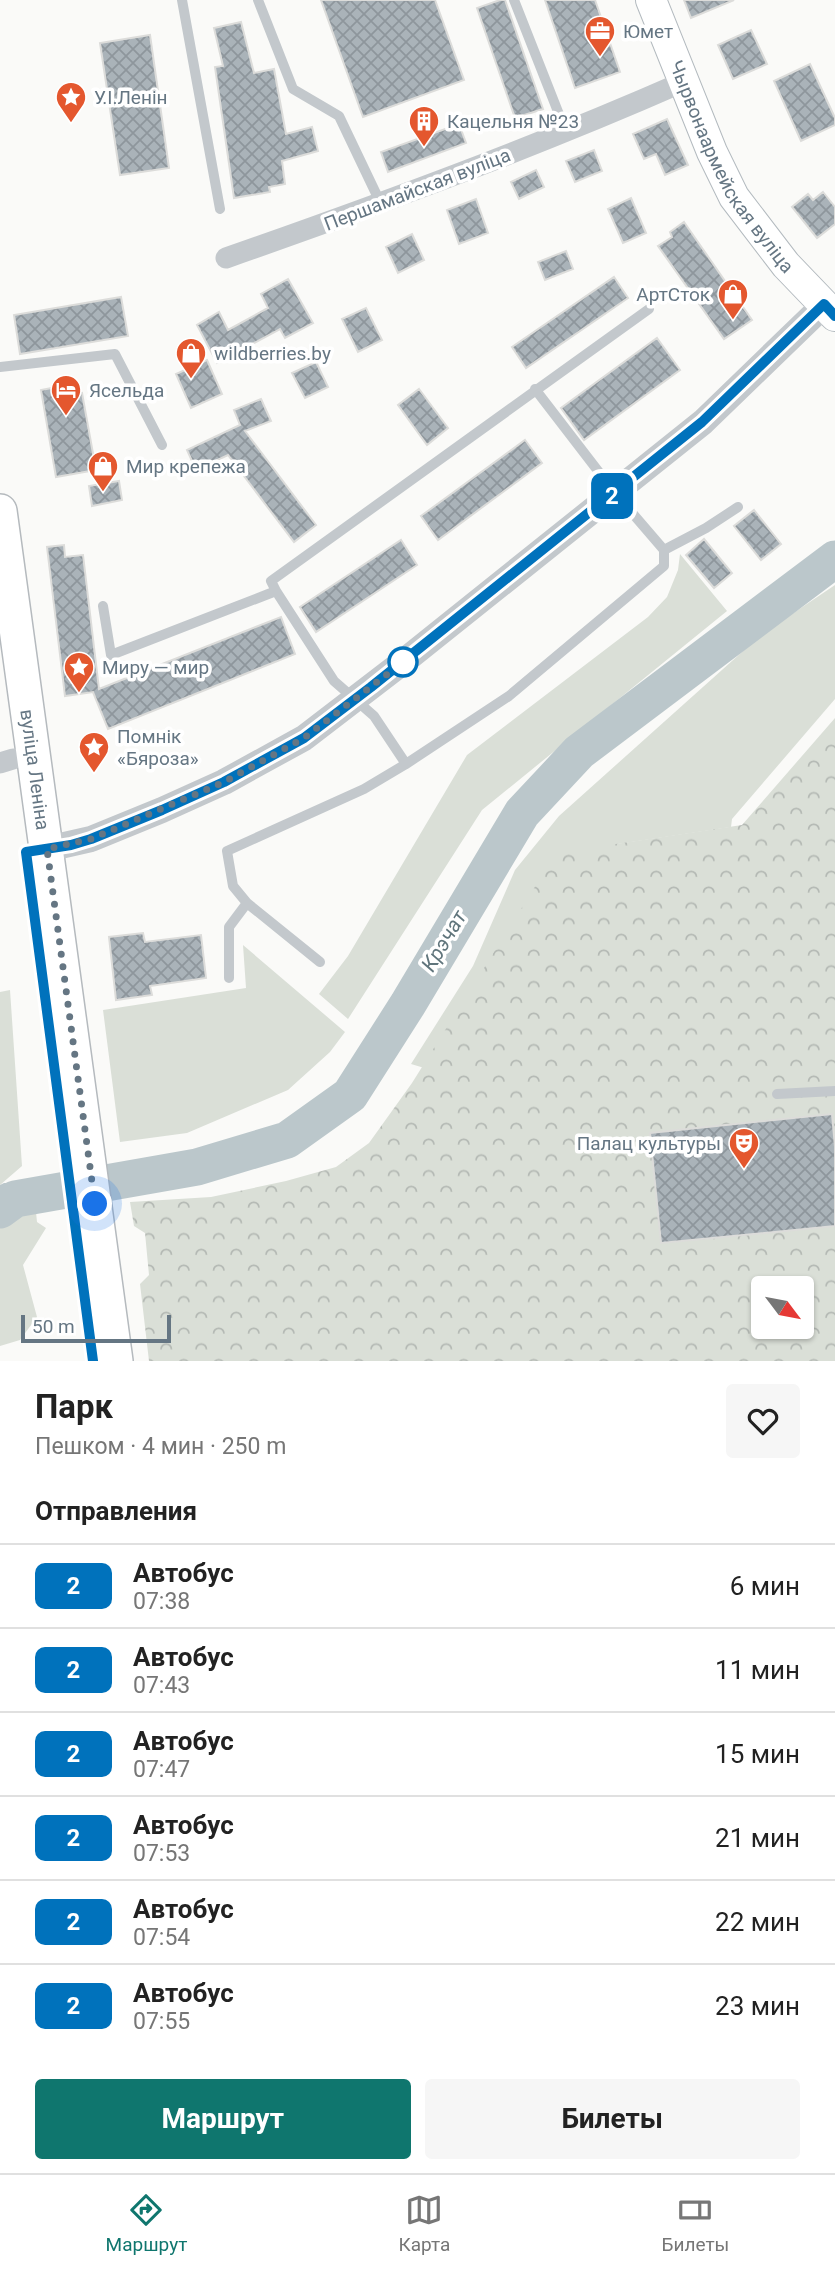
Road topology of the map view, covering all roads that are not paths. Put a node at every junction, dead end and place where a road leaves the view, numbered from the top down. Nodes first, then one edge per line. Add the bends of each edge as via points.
1 (182, 0) edge
2 (258, 0) edge
3 (514, 0) edge
4 (651, 0) edge
5 (683, 82) junction
6 (566, 132) junction
7 (381, 204) junction
8 (220, 209) dead end
9 (226, 258) dead end
10 (831, 304) edge
11 (649, 309) dead end
12 (0, 367) edge
13 (536, 389) junction
14 (162, 445) dead end
15 (615, 493) junction
16 (738, 507) dead end
17 (0, 512) edge
18 (664, 550) junction
19 (276, 591) junction
20 (103, 606) dead end
21 (0, 660) edge
22 (355, 700) junction
23 (16, 759) edge
24 (406, 764) junction
25 (36, 850) junction
26 (247, 903) junction
27 (320, 962) dead end
28 (229, 978) dead end
29 (835, 1091) edge
30 (777, 1094) dead end
31 (87, 1226) junction
32 (93, 1361) edge
33 (116, 1361) edge

1 - 8 lane
2 - 7 lane via 293,89 339,116
3 - 6 lane
4 - 5 main road, Чырвонаармейская вуліца
5 - 6 street, Першамайская вуліца
5 - 10 main road, Чырвонаармейская вуліца via 734,197 786,265
6 - 7 street, Першамайская вуліца
7 - 9 street, Першамайская вуліца
10 - 15 street via 702,422
11 - 13 lane
12 - 14 lane via 115,354
13 - 15 lane
13 - 19 lane via 271,581
15 - 18 lane
15 - 22 street
16 - 18 lane
17 - 23 main road, вуліца Леніна
18 - 24 lane via 664,566 519,688
19 - 20 lane via 111,655
19 - 22 lane via 334,681
21 - 23 main road, вуліца Леніна
22 - 24 lane via 373,716
22 - 25 street via 304,738 224,782 91,839
23 - 25 main road, вуліца Леніна
24 - 26 lane via 364,789 227,850 233,886
25 - 31 main road, вуліца Леніна
26 - 27 lane
26 - 28 lane via 229,927
29 - 30 lane
31 - 32 main road, вуліца Леніна
31 - 33 main road, вуліца Леніна

